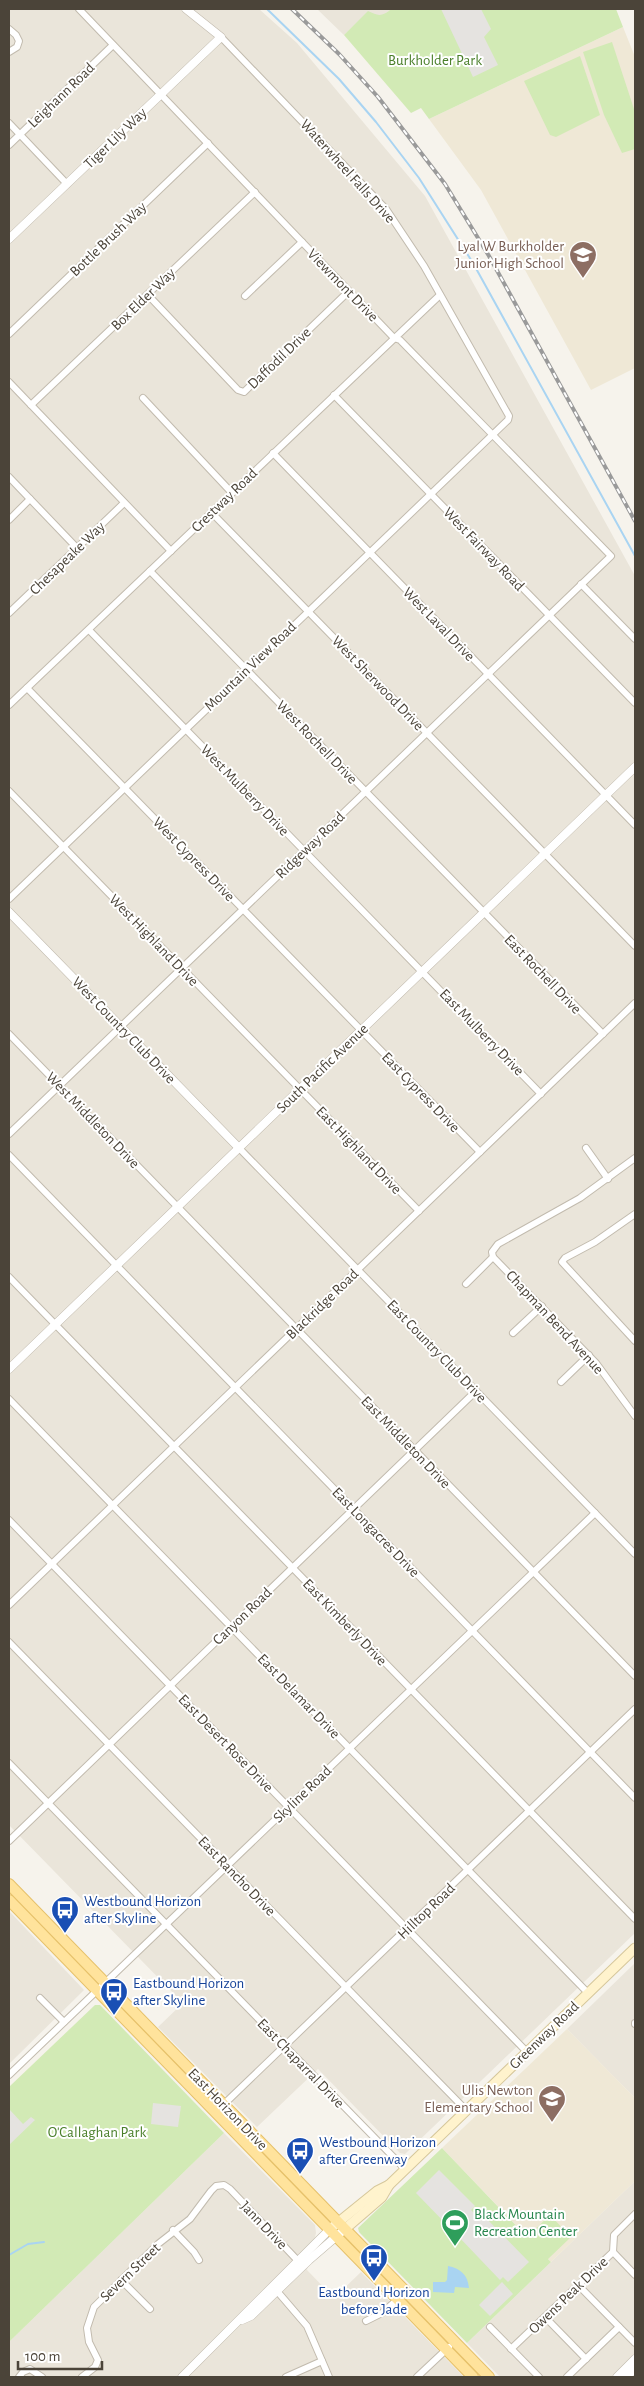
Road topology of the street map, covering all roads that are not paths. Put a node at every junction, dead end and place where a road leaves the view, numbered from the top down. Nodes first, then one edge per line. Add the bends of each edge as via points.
1 (79, 9) edge
2 (186, 9) edge
3 (9, 29) edge
4 (221, 37) junction
5 (114, 45) junction
6 (9, 52) edge
7 (161, 94) junction
8 (9, 123) edge
9 (20, 134) junction
10 (208, 143) junction
11 (9, 145) edge
12 (67, 184) junction
13 (255, 192) junction
14 (9, 240) edge
15 (302, 242) junction
16 (349, 291) junction
17 (148, 295) junction
18 (440, 295) junction
19 (245, 296) dead end
20 (9, 334) edge
21 (394, 338) junction
22 (9, 382) edge
23 (334, 394) junction
24 (143, 398) dead end
25 (31, 405) junction
26 (492, 434) junction
27 (273, 453) junction
28 (9, 477) edge
29 (232, 493) junction
30 (430, 494) junction
31 (30, 499) junction
32 (124, 502) junction
33 (211, 512) junction
34 (9, 520) edge
35 (77, 548) junction
36 (170, 551) junction
37 (369, 552) junction
38 (611, 556) joint
39 (150, 571) junction
40 (581, 584) junction
41 (308, 611) junction
42 (9, 612) edge
43 (549, 615) junction
44 (89, 630) junction
45 (635, 639) edge
46 (247, 670) junction
47 (488, 674) junction
48 (27, 688) junction
49 (635, 703) edge
50 (9, 705) edge
51 (186, 729) junction
52 (427, 733) junction
53 (635, 767) edge
54 (124, 788) junction
55 (9, 791) edge
56 (366, 791) junction
57 (606, 795) junction
58 (635, 825) edge
59 (63, 847) junction
60 (304, 850) junction
61 (545, 854) junction
62 (9, 899) edge
63 (243, 909) junction
64 (9, 912) edge
65 (484, 913) junction
66 (635, 946) edge
67 (182, 968) junction
68 (423, 972) junction
69 (635, 1003) edge
70 (120, 1027) junction
71 (361, 1031) junction
72 (9, 1034) edge
73 (603, 1034) junction
74 (59, 1086) junction
75 (300, 1089) junction
76 (541, 1094) junction
77 (9, 1134) edge
78 (239, 1148) junction
79 (586, 1148) dead end
80 (480, 1152) junction
81 (9, 1155) edge
82 (635, 1158) edge
83 (608, 1179) junction
84 (178, 1207) junction
85 (419, 1211) junction
86 (635, 1214) edge
87 (492, 1255) junction
88 (116, 1266) junction
89 (358, 1270) junction
90 (9, 1277) edge
91 (466, 1284) dead end
92 (542, 1306) junction
93 (55, 1325) junction
94 (296, 1329) junction
95 (513, 1333) dead end
96 (635, 1341) edge
97 (589, 1355) junction
98 (9, 1369) edge
99 (561, 1382) dead end
100 (235, 1387) junction
101 (476, 1391) junction
102 (9, 1399) edge
103 (635, 1416) edge
104 (174, 1446) junction
105 (415, 1450) junction
106 (113, 1505) junction
107 (354, 1509) junction
108 (595, 1513) junction
109 (9, 1520) edge
110 (635, 1554) edge
111 (51, 1564) junction
112 (292, 1568) junction
113 (533, 1572) junction
114 (9, 1605) edge
115 (231, 1626) junction
116 (472, 1631) junction
117 (9, 1642) edge
118 (635, 1676) edge
119 (170, 1685) junction
120 (411, 1689) junction
121 (635, 1709) edge
122 (109, 1744) junction
123 (350, 1748) junction
124 (591, 1752) junction
125 (9, 1763) edge
126 (635, 1798) edge
127 (48, 1803) junction
128 (289, 1807) junction
129 (529, 1811) junction
130 (9, 1841) edge
131 (227, 1866) junction
132 (468, 1870) junction
133 (9, 1884) edge
134 (9, 1900) edge
135 (635, 1919) edge
136 (166, 1924) junction
137 (407, 1928) junction
138 (50, 1942) junction
139 (635, 1948) edge
140 (105, 1983) junction
141 (346, 1987) junction
142 (97, 1991) junction
143 (588, 1993) junction
144 (40, 1998) dead end
145 (64, 2022) junction
146 (284, 2046) junction
147 (527, 2052) junction
148 (169, 2064) junction
149 (9, 2074) edge
150 (224, 2104) junction
151 (466, 2110) junction
152 (216, 2112) junction
153 (405, 2169) junction
154 (224, 2185) joint
155 (635, 2214) edge
156 (337, 2228) junction
157 (173, 2230) junction
158 (613, 2252) junction
159 (199, 2260) dead end
160 (300, 2263) junction
161 (635, 2275) edge
162 (121, 2280) junction
163 (578, 2285) junction
164 (277, 2291) junction
165 (397, 2300) junction
166 (150, 2309) dead end
167 (545, 2317) junction
168 (242, 2320) junction
169 (366, 2321) dead end
170 (619, 2327) junction
171 (490, 2328) dead end
172 (456, 2342) junction
173 (635, 2343) edge
174 (446, 2349) junction
175 (511, 2349) junction
176 (586, 2359) junction
177 (635, 2359) edge
178 (322, 2361) junction
179 (635, 2369) edge
180 (19, 2377) edge
181 (42, 2377) edge
182 (82, 2377) edge
183 (182, 2377) edge
184 (286, 2377) edge
185 (329, 2377) edge
186 (417, 2377) edge
187 (473, 2377) edge
188 (489, 2377) edge
189 (539, 2377) edge
190 (567, 2377) edge
191 (617, 2377) edge
192 (626, 2377) edge

1 - 5 street, Viewmont Drive
2 - 4 street, Waterwheel Falls Drive
3 - 6 street via 19,41 17,47
4 - 7 street, Tiger Lily Way
4 - 18 street, Waterwheel Falls Drive via 386,209
5 - 7 street, Viewmont Drive
5 - 9 street, Leighann Road
7 - 10 street, Viewmont Drive
7 - 12 street, Tiger Lily Way
8 - 9 street
9 - 11 street, Leighann Road
9 - 12 street
10 - 13 street, Viewmont Drive
10 - 20 street, Bottle Brush Way
12 - 14 street, Tiger Lily Way
13 - 15 street, Viewmont Drive
13 - 17 street, Box Elder Way
15 - 16 street, Viewmont Drive
15 - 19 street
16 - 17 street, Daffodil Drive via 244,392 238,390
16 - 21 street, Viewmont Drive
17 - 25 street, Box Elder Way
18 - 21 street, Crestway Road
18 - 26 street, Waterwheel Falls Drive via 509,416
21 - 23 street, Crestway Road
21 - 26 street, Viewmont Drive via 400,340
22 - 25 street
23 - 27 street, Crestway Road
23 - 30 street, West Fairway Road
24 - 29 street
25 - 32 street
26 - 30 street, Mountain View Road
26 - 38 street, Viewmont Drive
27 - 29 street, Crestway Road
27 - 37 street, West Laval Drive
28 - 31 street
29 - 33 street, Crestway Road
30 - 37 street, Mountain View Road
30 - 43 street, West Fairway Road
31 - 34 street
31 - 35 street
32 - 35 street, Chesapeake Way
32 - 36 street
33 - 36 street, Crestway Road
33 - 41 street, West Sherwood Drive
35 - 42 street, Chesapeake Way
36 - 39 street, Crestway Road
37 - 41 street, Mountain View Road
37 - 47 street, West Laval Drive
38 - 40 street, Ridgeway Road
39 - 44 street, Crestway Road
39 - 46 street, West Rochell Drive
40 - 43 street, Ridgeway Road
40 - 45 street
41 - 46 street, Mountain View Road
41 - 52 street, West Sherwood Drive
43 - 47 street, Ridgeway Road
43 - 49 street, West Fairway Road
44 - 48 street, Crestway Road
44 - 51 street, West Mulberry Drive
46 - 51 street, Mountain View Road
46 - 56 street, West Rochell Drive
47 - 52 street, Ridgeway Road
47 - 57 street, West Laval Drive
48 - 50 street, Crestway Road
48 - 54 street, West Cypress Drive
51 - 54 street, Mountain View Road
51 - 60 street, West Mulberry Drive
52 - 56 street, Ridgeway Road
52 - 61 street, West Sherwood Drive
53 - 57 street, South Pacific Avenue
54 - 59 street, Mountain View Road
54 - 63 street, West Cypress Drive
55 - 59 street, West Highland Drive
56 - 60 street, Ridgeway Road
56 - 65 street, West Rochell Drive
57 - 58 street, West Laval Drive
57 - 61 street, South Pacific Avenue
59 - 62 street, Mountain View Road
59 - 67 street, West Highland Drive
60 - 63 street, Ridgeway Road
60 - 68 street, West Mulberry Drive
61 - 65 street, South Pacific Avenue
61 - 66 street, West Sherwood Drive
63 - 67 street, Ridgeway Road
63 - 71 street, West Cypress Drive
64 - 70 street, West Country Club Drive
65 - 68 street, South Pacific Avenue
65 - 73 street, East Rochell Drive
67 - 70 street, Ridgeway Road
67 - 75 street, West Highland Drive
68 - 71 street, South Pacific Avenue
68 - 76 street, East Mulberry Drive
69 - 73 street, Blackridge Road
70 - 74 street, Ridgeway Road
70 - 78 street, West Country Club Drive
71 - 75 street, South Pacific Avenue
71 - 80 street, East Cypress Drive
72 - 74 street, West Middleton Drive
73 - 76 street, Blackridge Road
74 - 77 street, Ridgeway Road
74 - 84 street, West Middleton Drive
75 - 78 street, South Pacific Avenue
75 - 85 street, East Highland Drive
76 - 80 street, Blackridge Road
78 - 84 street, South Pacific Avenue
78 - 89 street, East Country Club Drive
79 - 83 street
80 - 85 street, Blackridge Road
81 - 88 street, East Longacres Drive
82 - 83 street
83 - 87 street via 498,1244
84 - 88 street, South Pacific Avenue
84 - 94 street, East Middleton Drive
85 - 89 street, Blackridge Road
86 - 96 street via 562,1262
87 - 91 street
87 - 92 street, Chapman Bend Avenue
88 - 93 street, South Pacific Avenue
88 - 100 street, East Longacres Drive
89 - 94 street, Blackridge Road
89 - 101 street, East Country Club Drive
90 - 93 street, East Kimberly Drive
92 - 95 street
92 - 97 street, Chapman Bend Avenue
93 - 98 street, South Pacific Avenue
93 - 104 street, East Kimberly Drive
94 - 100 street, Blackridge Road
94 - 105 street, East Middleton Drive
97 - 99 street
97 - 103 street, Chapman Bend Avenue
100 - 104 street, Blackridge Road
100 - 107 street, East Longacres Drive
101 - 105 street, Canyon Road
101 - 108 street, East Country Club Drive
102 - 106 street, East Delamar Drive
104 - 106 street, Blackridge Road
104 - 112 street, East Kimberly Drive
105 - 107 street, Canyon Road
105 - 113 street, East Middleton Drive
106 - 111 street, Blackridge Road
106 - 115 street, East Delamar Drive
107 - 112 street, Canyon Road
107 - 116 street, East Longacres Drive
108 - 110 street, East Country Club Drive
108 - 113 street, Skyline Road
109 - 111 street, East Desert Rose Drive
111 - 114 street, Blackridge Road
111 - 119 street, East Desert Rose Drive
112 - 115 street, Canyon Road
112 - 120 street, East Kimberly Drive
113 - 116 street, Skyline Road
113 - 118 street, East Middleton Drive
115 - 119 street, Canyon Road
115 - 123 street, East Delamar Drive
116 - 120 street, Skyline Road
116 - 124 street, East Longacres Drive
117 - 122 street, East Rancho Drive
119 - 122 street, Canyon Road
119 - 128 street, East Desert Rose Drive
120 - 123 street, Skyline Road
120 - 129 street, East Kimberly Drive
121 - 124 street, Hilltop Road
122 - 127 street, Canyon Road
122 - 131 street, East Rancho Drive
123 - 128 street, Skyline Road
123 - 132 street, East Delamar Drive
124 - 126 street, East Longacres Drive
124 - 129 street, Hilltop Road
125 - 127 street, East Chaparral Drive
127 - 130 street, Canyon Road
127 - 136 street, East Chaparral Drive
128 - 131 street, Skyline Road
128 - 137 street, East Desert Rose Drive
129 - 132 street, Hilltop Road
129 - 135 street, East Kimberly Drive
131 - 136 street, Skyline Road
131 - 141 street, East Rancho Drive
132 - 137 street, Hilltop Road
132 - 143 street, East Delamar Drive
133 - 140 main road, East Horizon Drive
134 - 138 main road, East Horizon Drive
136 - 140 street, Skyline Road
136 - 146 street, East Chaparral Drive
137 - 141 street, Hilltop Road
137 - 147 street, East Desert Rose Drive
138 - 140 main road via 68,1953 96,1980
138 - 142 main road, East Horizon Drive
139 - 143 main road, Greenway Road
140 - 142 street, Skyline Road
140 - 150 main road, East Horizon Drive
141 - 146 street, Hilltop Road
141 - 151 street, East Rancho Drive
142 - 145 street, Skyline Road
142 - 148 main road, East Horizon Drive
143 - 147 main road, Greenway Road
144 - 145 street
145 - 149 street, Skyline Road
146 - 150 street, Hilltop Road
146 - 153 street, East Chaparral Drive
147 - 151 main road, Greenway Road
148 - 150 main road via 186,2074 217,2104
148 - 152 main road, East Horizon Drive
150 - 152 street, Hilltop Road
150 - 156 main road, East Horizon Drive
151 - 153 main road, Greenway Road
152 - 156 main road, East Horizon Drive
153 - 156 main road, Greenway Road via 382,2197
154 - 157 street, Severn Street via 216,2186 190,2219
154 - 160 street, Jann Drive
155 - 158 street, Owens Peak Drive via 614,2235
156 - 160 street, Greenway Road
156 - 165 main road, East Horizon Drive
156 - 172 main road, East Horizon Drive
157 - 159 street
157 - 162 street, Severn Street
158 - 161 street
158 - 163 street, Owens Peak Drive
160 - 164 street, Greenway Road
160 - 168 street, Greenway Road via 246,2310
162 - 166 street
162 - 182 street, Severn Street via 101,2298 90,2316 87,2328 89,2342 98,2360 95,2367
163 - 167 street, Owens Peak Drive
163 - 170 street
164 - 168 street, Greenway Road via 252,2316
164 - 178 street via 302,2319
165 - 169 street via 382,2314
165 - 174 main road, East Horizon Drive
167 - 175 street, Owens Peak Drive
167 - 176 street
168 - 183 street, Greenway Road
170 - 173 street
170 - 176 street
171 - 175 street
172 - 174 street
172 - 188 main road, East Horizon Drive
174 - 186 street
174 - 187 main road, East Horizon Drive
175 - 189 street
176 - 190 street
177 - 191 street
178 - 184 street
178 - 185 street
179 - 192 street
180 - 181 street via 30,2369

